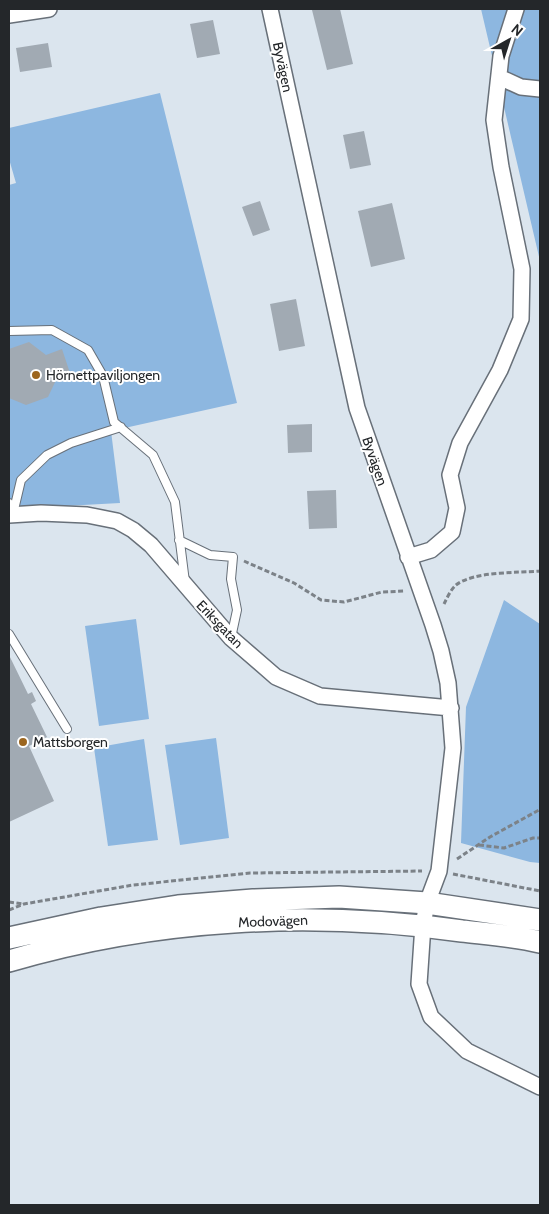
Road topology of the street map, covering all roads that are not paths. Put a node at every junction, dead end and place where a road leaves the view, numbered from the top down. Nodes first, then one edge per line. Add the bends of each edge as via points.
1 (49, 9) edge
2 (270, 9) edge
3 (516, 9) edge
4 (9, 15) edge
5 (498, 77) junction
6 (540, 89) edge
7 (9, 331) edge
8 (121, 427) junction
9 (10, 511) edge
10 (180, 540) junction
11 (408, 557) junction
12 (185, 587) junction
13 (9, 634) edge
14 (231, 638) junction
15 (451, 708) junction
16 (67, 729) dead end
17 (425, 913) junction
18 (540, 920) edge
19 (9, 938) edge
20 (540, 942) edge
21 (9, 961) edge
22 (540, 1087) edge

1 - 4 street
2 - 11 street, Byvägen via 357,408
3 - 5 street
5 - 6 street via 521,87
5 - 11 street via 494,120 522,269 521,319 500,370 460,443 450,475 457,508 452,532 431,550
7 - 8 lane via 52,330 88,350 103,376 114,422
8 - 9 lane via 71,443 47,455 20,480
8 - 10 lane via 153,455 175,502
9 - 12 street, Eriksgatan via 87,515 117,521 150,546
10 - 12 lane
10 - 14 lane via 210,555 233,557 231,579 237,610
11 - 15 street, Byvägen via 441,651
12 - 14 street, Eriksgatan
13 - 16 lane
14 - 15 street, Eriksgatan via 276,677 320,696
15 - 17 street, Byvägen via 453,748 439,871
17 - 18 main road, Modovägen
17 - 19 main road, Modovägen via 339,897 253,900 178,906 101,918
17 - 20 main road, Modovägen
17 - 21 main road, Modovägen via 179,927 103,938
17 - 22 street, Byvägen via 419,984 431,1017 468,1051

